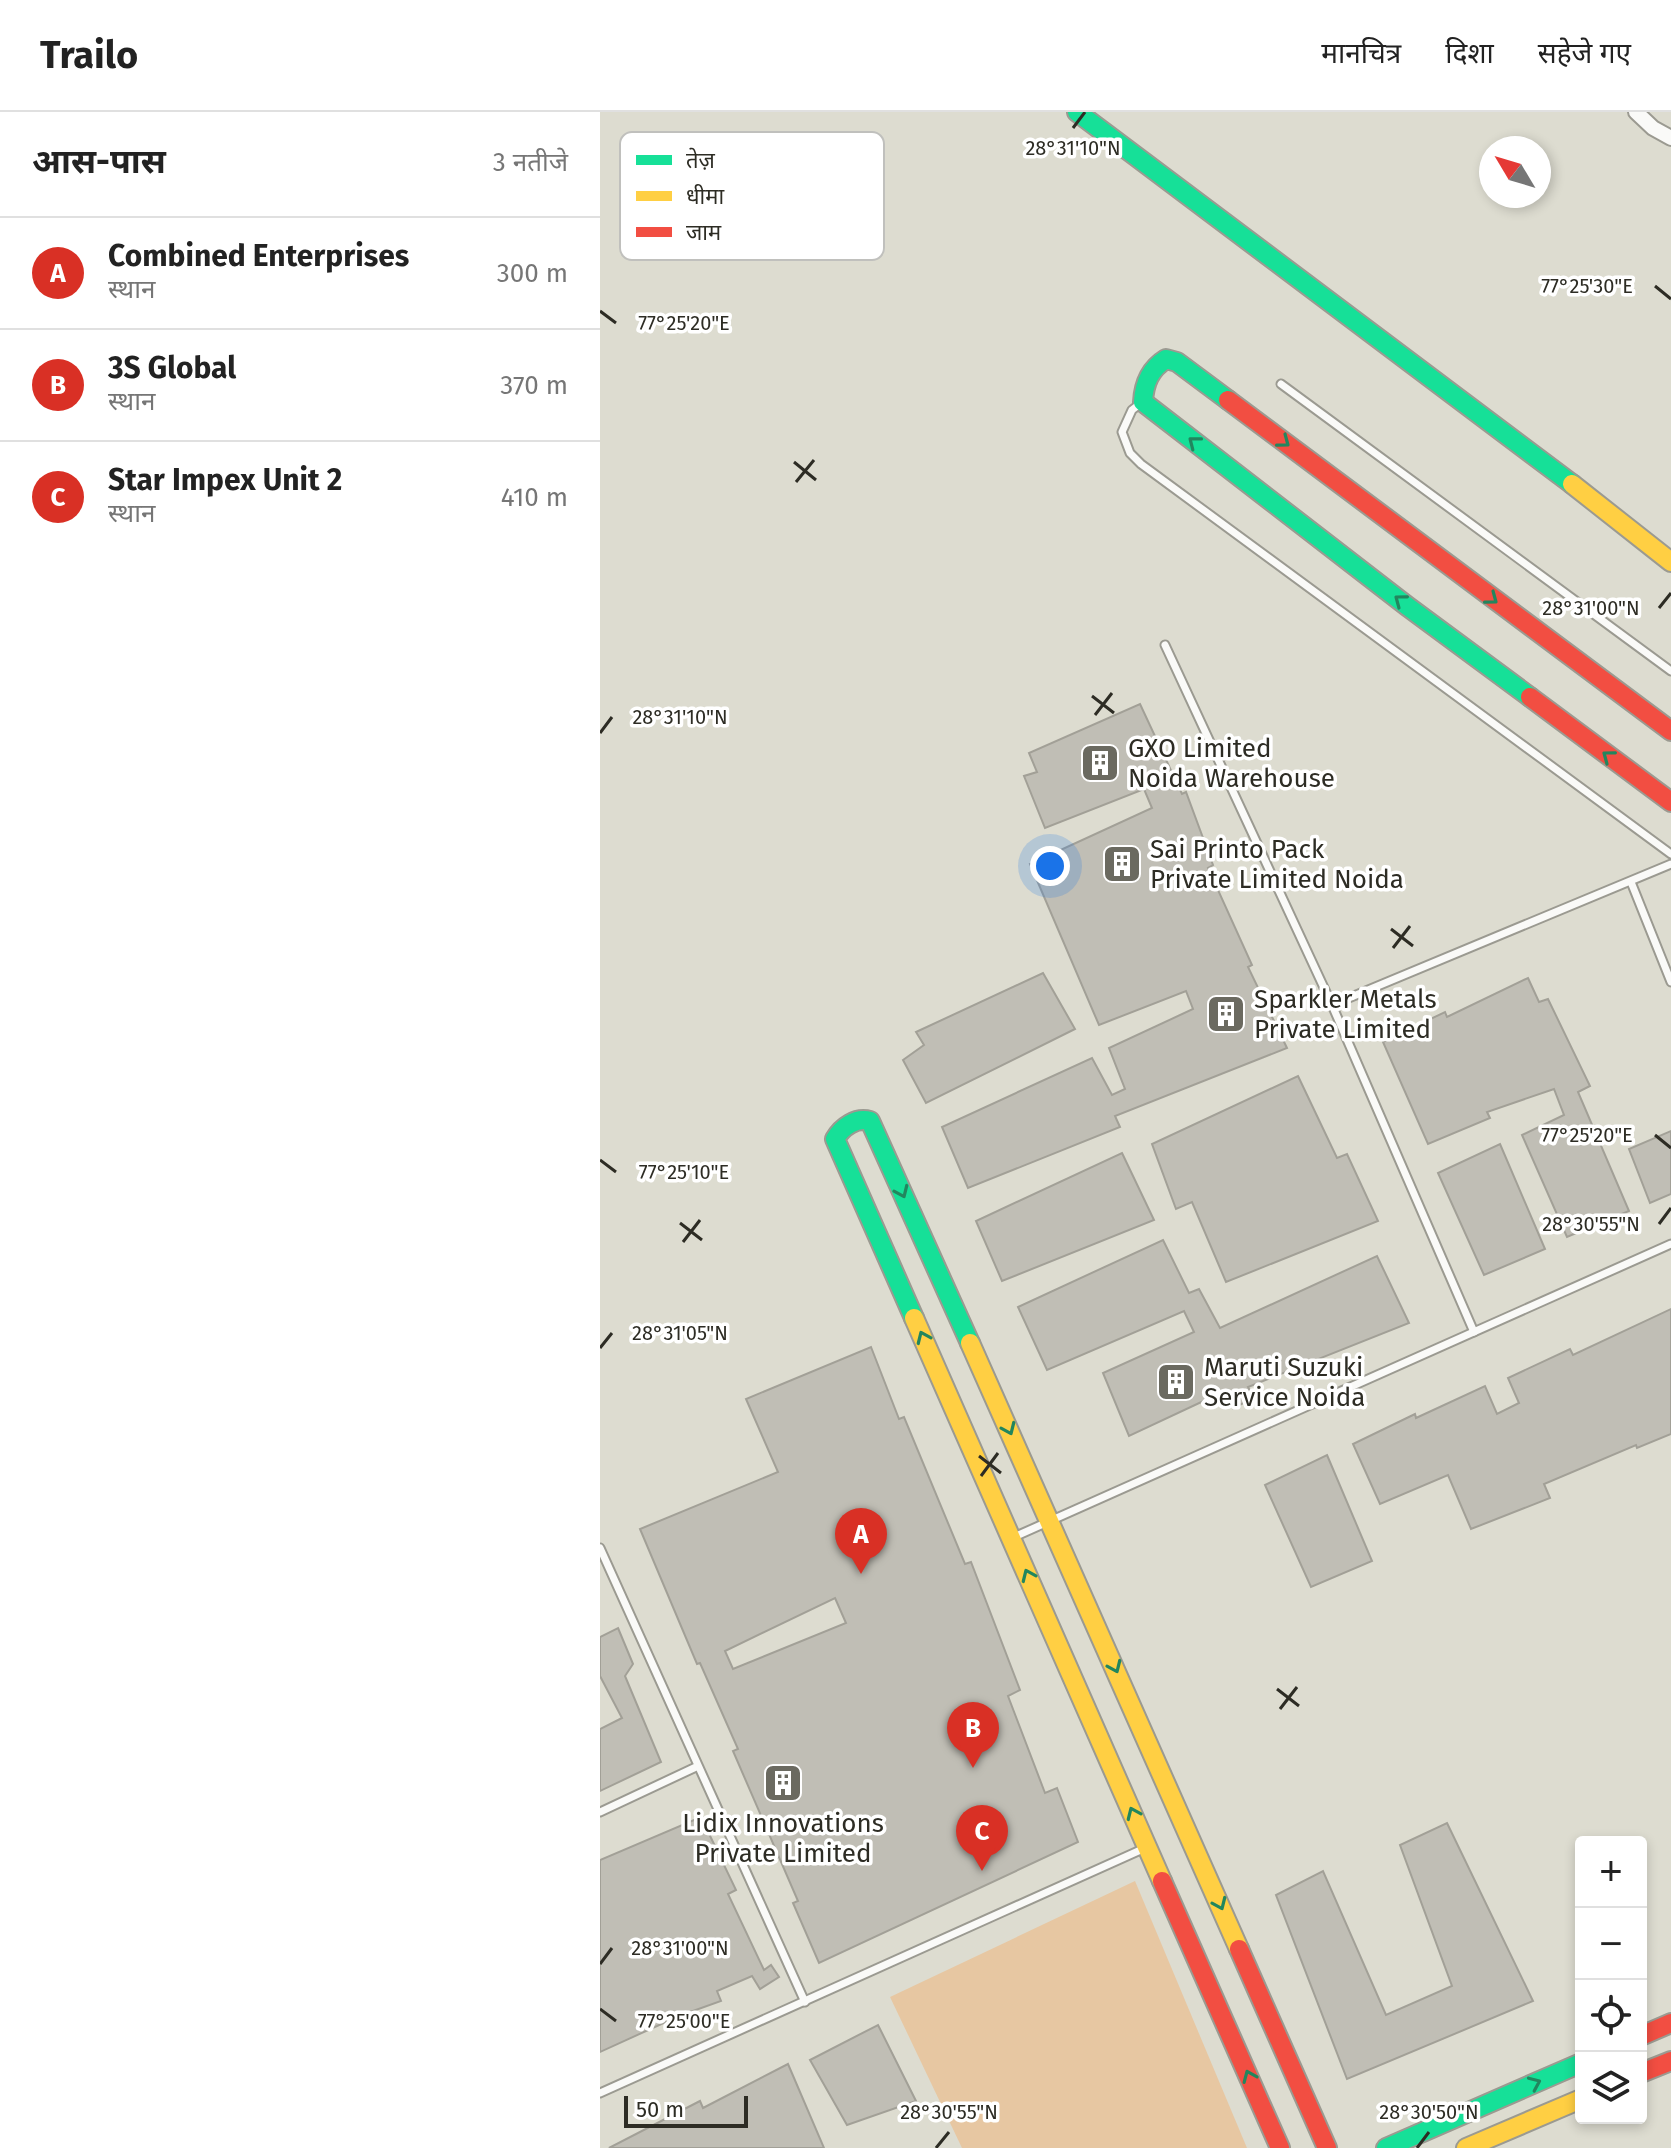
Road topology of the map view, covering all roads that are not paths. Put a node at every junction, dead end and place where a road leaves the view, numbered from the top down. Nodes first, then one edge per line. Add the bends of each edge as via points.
1 (1077, 112) edge
2 (1636, 112) edge
3 (1671, 138) edge
4 (1281, 384) dead end
5 (1143, 402) junction
6 (1671, 562) edge
7 (1165, 645) dead end
8 (1671, 671) edge
9 (1671, 731) edge
10 (1671, 802) edge
11 (1671, 854) edge
12 (1671, 864) edge
13 (1631, 882) junction
14 (1671, 982) edge
15 (1332, 1005) junction
16 (1671, 1244) edge
17 (1474, 1332) junction
18 (1051, 1523) junction
19 (1012, 1538) junction
20 (600, 1548) edge
21 (696, 1767) junction
22 (600, 1812) edge
23 (1148, 1847) junction
24 (805, 2002) junction
25 (1671, 2023) edge
26 (1647, 2033) edge
27 (1671, 2061) edge
28 (1575, 2066) edge
29 (1647, 2071) edge
30 (600, 2093) edge
31 (1575, 2102) edge
32 (1280, 2148) edge
33 (1327, 2148) edge
34 (1386, 2148) edge
35 (1466, 2148) edge

1 - 6 street
2 - 3 street
4 - 8 lane
5 -> 9 street via 1143,386 1156,364 1166,359 1177,362
10 -> 5 street
5 - 11 lane via 1132,410 1122,432 1141,464
7 - 15 lane
12 - 13 lane
13 - 14 lane
13 - 15 lane
15 - 17 lane
16 - 17 lane
17 - 18 lane
18 - 19 lane
19 -> 18 street via 835,1139 841,1129 863,1119 870,1121
18 -> 33 street
23 -> 19 street
20 - 21 lane
21 - 22 lane
21 - 24 lane
23 - 24 lane
32 -> 23 street
24 - 30 lane
25 - 26 street
27 - 29 street
34 -> 28 street
31 - 35 street

